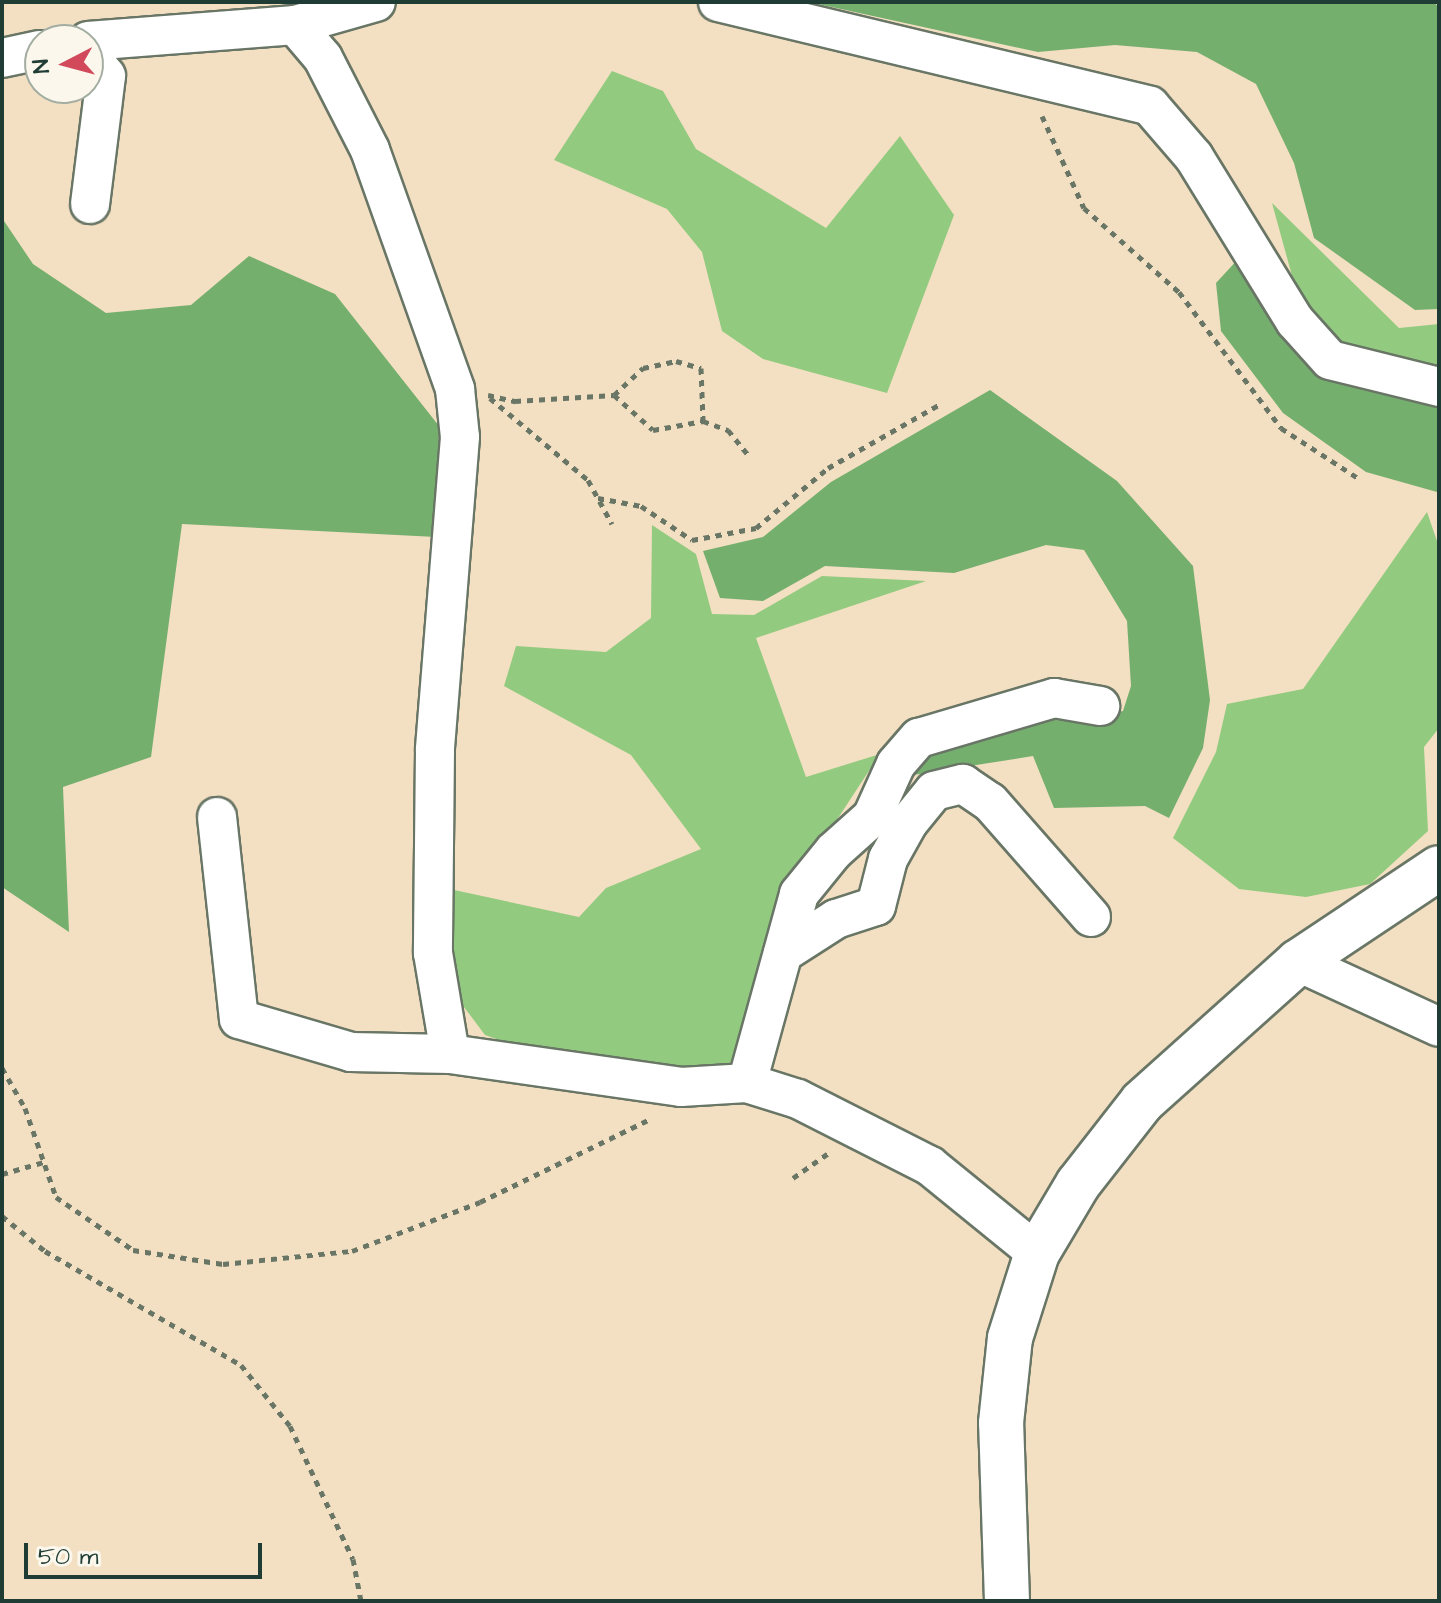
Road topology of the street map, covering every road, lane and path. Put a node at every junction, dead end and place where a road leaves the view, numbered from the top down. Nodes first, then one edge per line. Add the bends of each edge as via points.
1 (376, 2) edge
2 (718, 2) edge
3 (295, 25) junction
4 (104, 40) edge
5 (24, 53) edge
6 (2, 58) edge
7 (1025, 78) junction
8 (102, 104) edge
9 (90, 204) dead end
10 (1439, 387) edge
11 (471, 392) junction
12 (614, 395) junction
13 (942, 403) dead end
14 (703, 421) junction
15 (749, 456) dead end
16 (1361, 480) dead end
17 (598, 498) junction
18 (612, 524) dead end
19 (1100, 706) dead end
20 (217, 817) dead end
21 (1439, 868) edge
22 (1091, 917) dead end
23 (783, 953) junction
24 (1298, 962) junction
25 (1439, 1027) edge
26 (450, 1054) junction
27 (2, 1068) edge
28 (747, 1083) junction
29 (681, 1087) junction
30 (44, 1162) junction
31 (2, 1174) edge
32 (2, 1216) edge
33 (1037, 1253) junction
34 (361, 1601) edge
35 (1007, 1601) edge

1 - 3 street
2 - 7 street
3 - 4 street
3 - 11 street via 323,58 370,150
5 - 6 street
7 - 10 street via 1150,106 1194,157 1295,321 1330,360
7 - 16 path via 1084,208 1179,292 1231,369 1281,428
8 - 9 street
11 - 12 path via 515,401
11 - 17 path via 588,480
11 - 26 street via 460,437 435,750 433,953
12 - 14 path via 653,430
12 - 14 path via 643,368 676,361 701,368
13 - 17 path via 828,468 756,528 692,540 641,506
14 - 15 path via 728,430
17 - 18 path
19 - 23 street via 1054,698 919,738 896,764 872,817 834,851 799,894
20 - 26 street via 239,1019 351,1052
21 - 24 street
22 - 23 street via 990,802 963,784 934,791 908,823 888,859 876,906 836,919
23 - 28 street
24 - 25 street
24 - 33 street via 1142,1102 1078,1184
26 - 29 street
27 - 30 path via 25,1108
28 - 29 street
28 - 33 street via 854,1123 930,1166
29 - 30 path via 647,1123 480,1202 352,1251 223,1264 133,1250 56,1197
30 - 31 path
32 - 34 path via 45,1251 241,1365 290,1426 353,1559
33 - 35 street via 1010,1338 1001,1423

